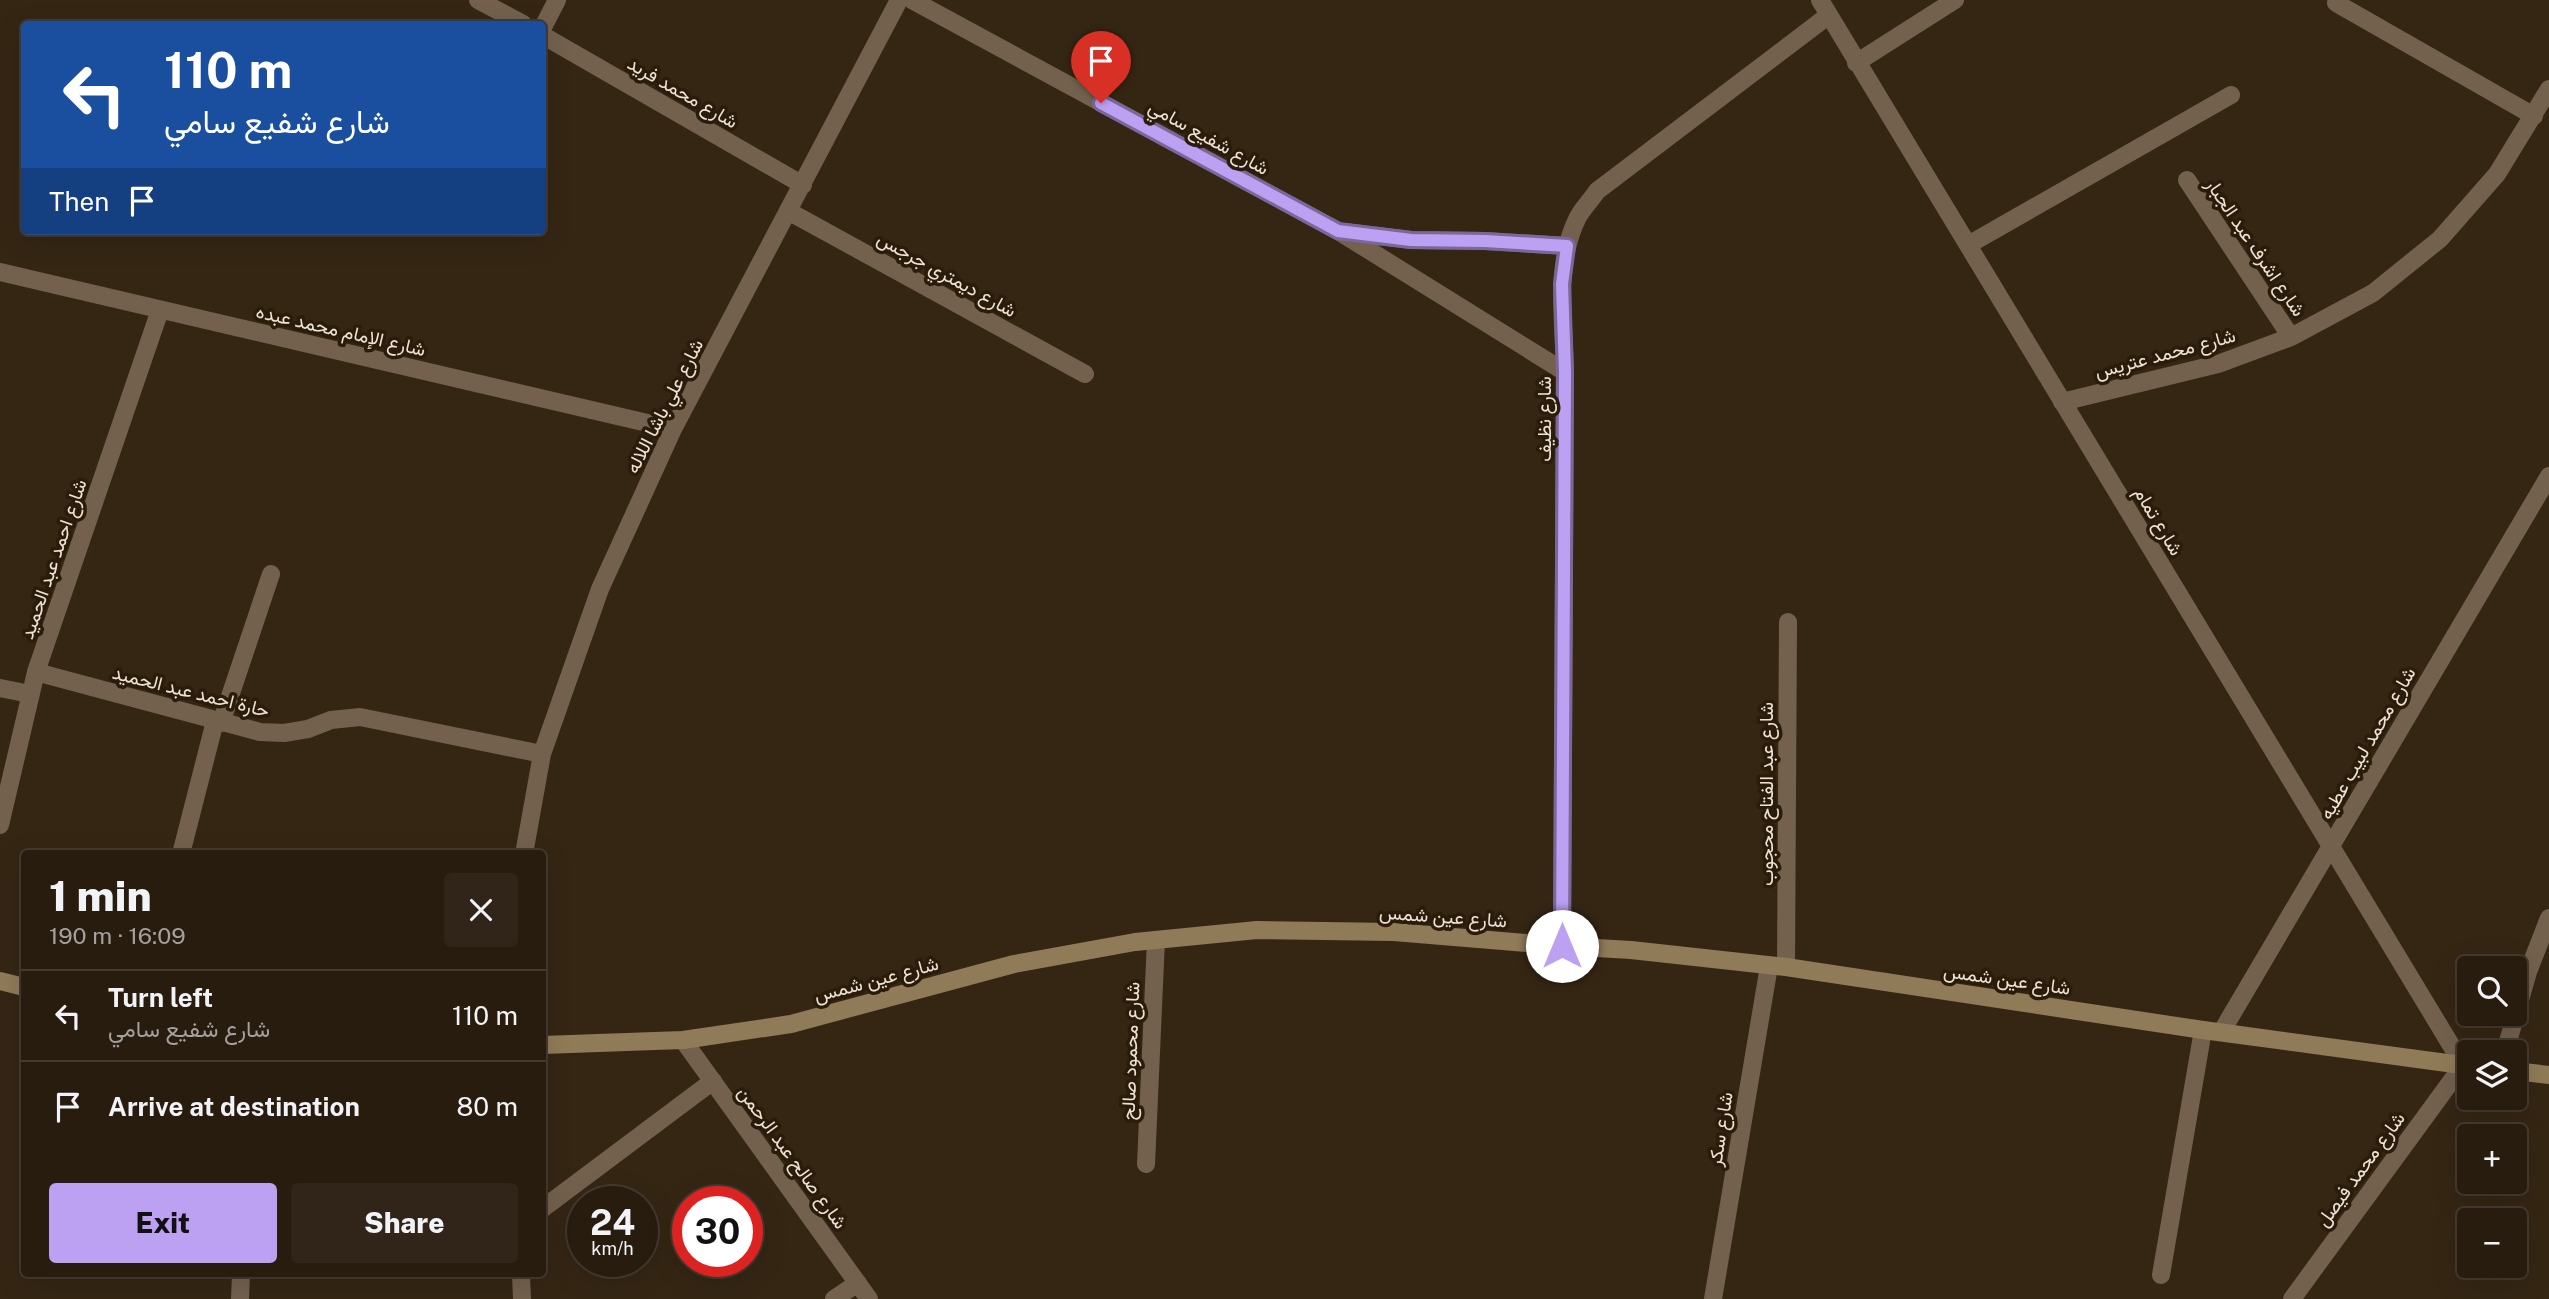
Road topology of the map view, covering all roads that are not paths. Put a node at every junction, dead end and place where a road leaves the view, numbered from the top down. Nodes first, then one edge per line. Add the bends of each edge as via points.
1 (478, 0) edge
2 (557, 0) edge
3 (899, 0) edge
4 (912, 0) edge
5 (1955, 0) edge
6 (2336, 3) dead end
7 (1824, 8) edge
8 (517, 21) edge
9 (546, 21) edge
10 (546, 37) edge
11 (1856, 63) junction
12 (2549, 89) edge
13 (2231, 95) dead end
14 (2534, 116) junction
15 (2187, 180) dead end
16 (803, 185) junction
17 (788, 211) junction
18 (1338, 231) junction
19 (1968, 245) junction
20 (1567, 246) junction
21 (0, 272) edge
22 (160, 310) junction
23 (2291, 337) junction
24 (1565, 372) junction
25 (1085, 373) dead end
26 (2062, 402) junction
27 (673, 429) junction
28 (2549, 476) edge
29 (2541, 506) edge
30 (271, 574) dead end
31 (1788, 622) dead end
32 (36, 672) junction
33 (0, 688) edge
34 (30, 694) junction
35 (218, 722) junction
36 (542, 754) junction
37 (0, 825) edge
38 (2332, 845) junction
39 (182, 850) edge
40 (525, 850) edge
41 (2549, 918) edge
42 (1156, 940) junction
43 (1562, 946) junction
44 (1777, 967) junction
45 (0, 982) edge
46 (21, 986) edge
47 (2203, 1030) junction
48 (2222, 1031) junction
49 (683, 1040) junction
50 (2508, 1040) edge
51 (546, 1045) edge
52 (2457, 1050) edge
53 (2457, 1064) edge
54 (2527, 1072) edge
55 (2549, 1075) edge
56 (2457, 1077) edge
57 (713, 1080) junction
58 (1146, 1164) dead end
59 (546, 1206) edge
60 (2161, 1275) dead end
61 (241, 1277) edge
62 (522, 1277) edge
63 (858, 1283) junction
64 (240, 1299) edge
65 (522, 1299) edge
66 (834, 1299) edge
67 (869, 1299) edge
68 (1713, 1299) edge
69 (2292, 1299) edge

1 - 8 street
2 - 9 street
3 - 16 street, شارع علي باشا اللاله
4 - 18 street, شارع شفيع سامي
5 - 11 street
6 - 14 street
7 - 11 street, شارع تمام
7 - 20 street, شارع نظيف via 1597,191 1579,216
10 - 16 street, شارع محمد فريد
11 - 19 street, شارع تمام
12 - 14 street, شارع محمد عتريس
13 - 19 street
14 - 23 street, شارع محمد عتريس via 2497,174 2440,239 2374,293
15 - 23 street, شارع اشرف عبد الجبار
16 - 17 street, شارع علي باشا اللاله
17 - 25 street, شارع ديمتري جرجس
17 - 27 street, شارع علي باشا اللاله
18 - 20 street, شارع شفيع سامي via 1411,240
18 - 24 street, شارع شفيع سامي
19 - 26 street, شارع تمام
20 - 24 street, شارع نظيف via 1562,284
21 - 22 street, شارع الإمام محمد عبده
22 - 27 street, شارع الإمام محمد عبده
22 - 32 street, شارع احمد عبد الحميد
23 - 26 street, شارع محمد عتريس via 2218,364
24 - 43 street, شارع نظيف
26 - 38 street, شارع تمام
27 - 36 street, شارع علي باشا اللاله via 600,589
28 - 29 street, شارع محمد لبيب عطيه
29 - 38 street, شارع محمد لبيب عطيه
30 - 35 street
31 - 44 street, شارع عبد الفتاح محجوب
32 - 34 street, شارع احمد عبد الحميد
32 - 35 street, حارة احمد عبد الحميد
33 - 34 street
34 - 37 street, شارع احمد عبد الحميد
35 - 36 street, حارة احمد عبد الحميد via 284,733 360,717
35 - 39 street
36 - 40 street, شارع علي باشا اللاله
38 - 48 street, شارع محمد لبيب عطيه
38 - 52 street, شارع تمام
41 - 50 street
42 - 43 main road, شارع عين شمس via 1257,930 1394,932
42 - 49 main road, شارع عين شمس via 1014,964 791,1024
42 - 58 street, شارع محمود صالح
43 - 44 main road, شارع عين شمس
44 - 47 main road, شارع عين شمس
44 - 68 street, شارع سكر
45 - 46 main road
47 - 48 main road, شارع عين شمس
47 - 60 street
48 - 53 main road, شارع عين شمس
49 - 51 main road, شارع عين شمس
49 - 57 street, شارع صالح عبد الرحمن
54 - 55 main road
56 - 69 street, شارع محمد فيصل
57 - 59 street
57 - 63 street, شارع صالح عبد الرحمن
61 - 64 street
62 - 65 street
63 - 66 street
63 - 67 street, شارع صالح عبد الرحمن

